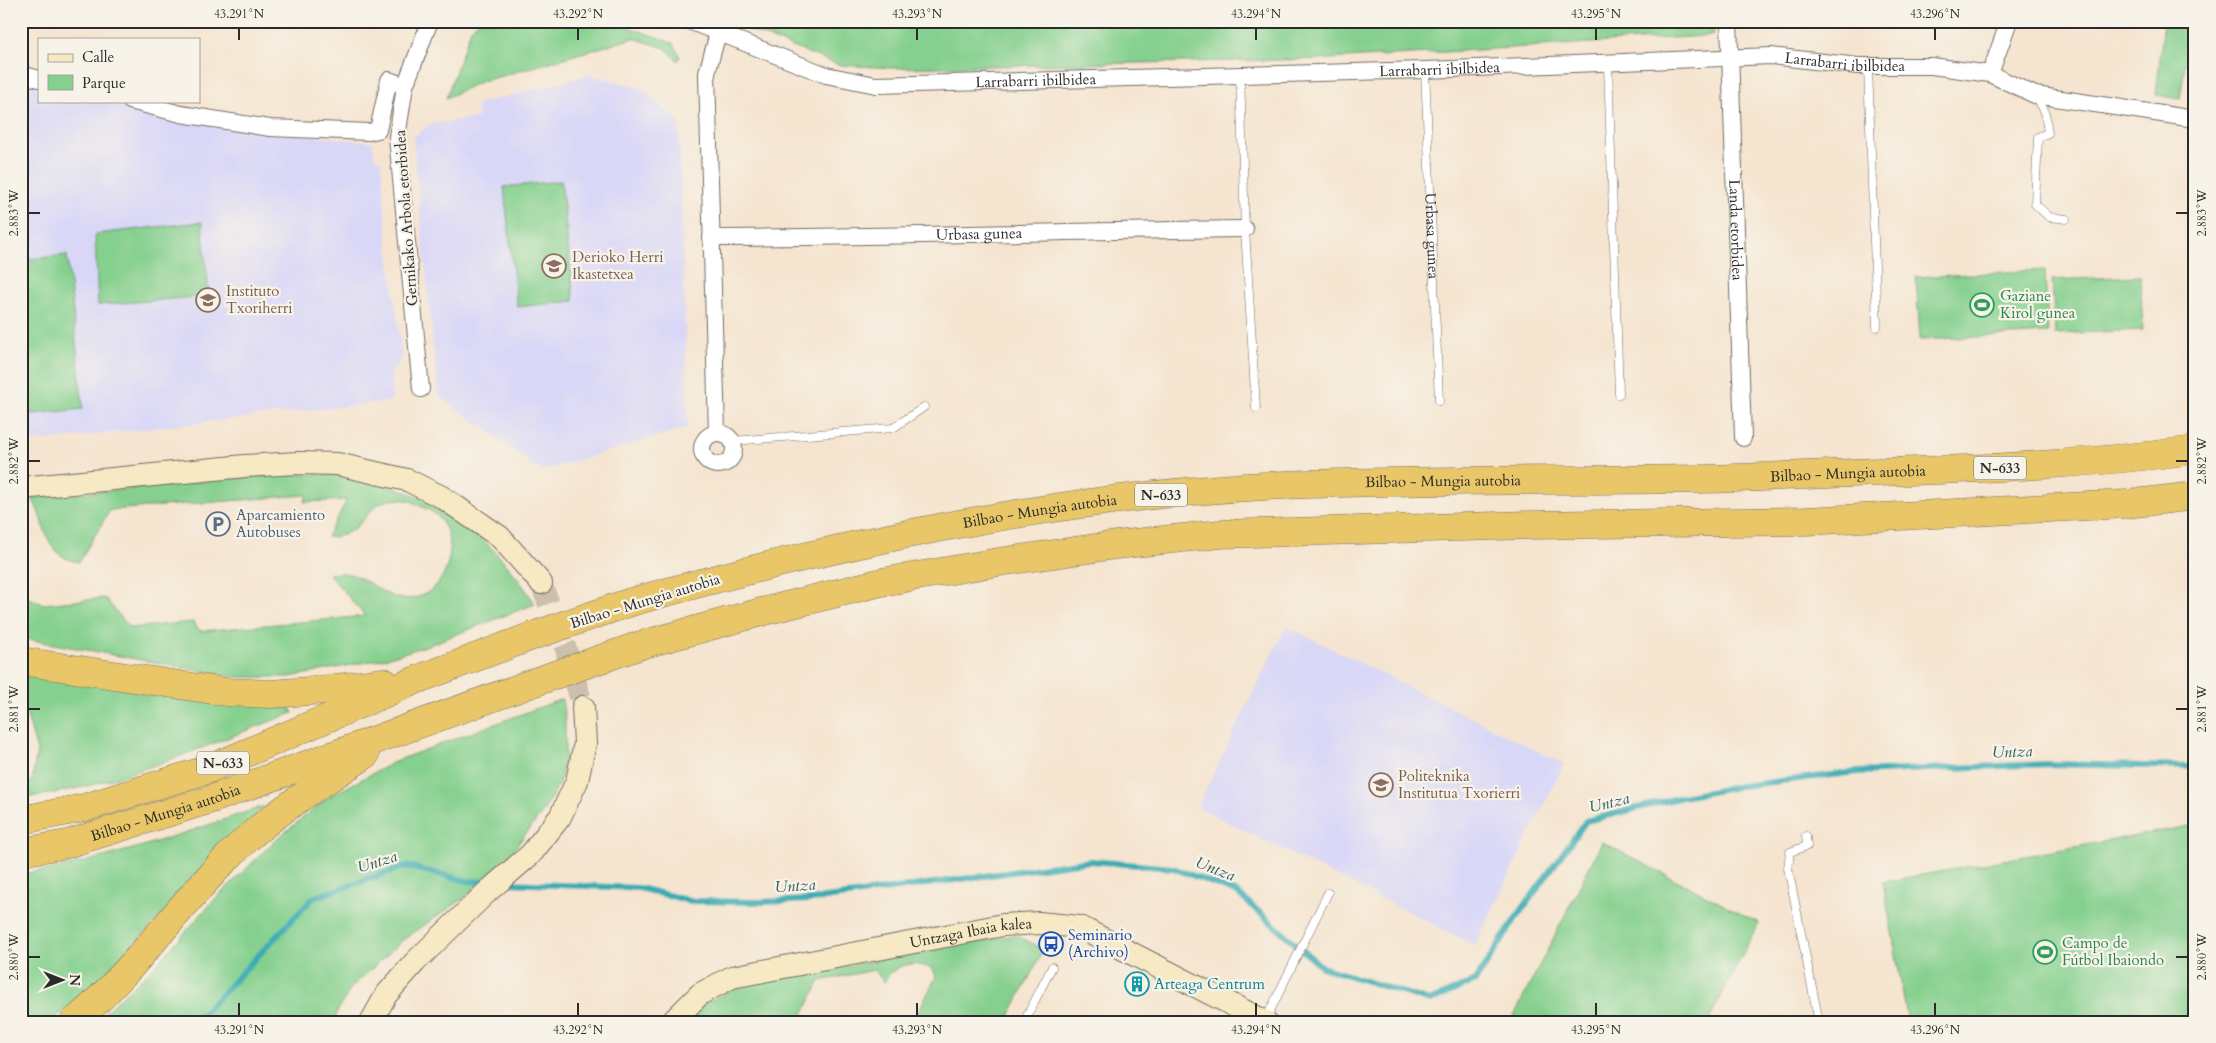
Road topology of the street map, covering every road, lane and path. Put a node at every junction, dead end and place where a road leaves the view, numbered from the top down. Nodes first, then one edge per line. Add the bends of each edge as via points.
1 (430, 21) edge
2 (689, 21) edge
3 (1729, 21) edge
4 (2009, 21) edge
5 (718, 32) junction
6 (1730, 58) junction
7 (1608, 64) junction
8 (1868, 66) junction
9 (1425, 70) junction
10 (21, 74) edge
11 (1990, 74) junction
12 (1240, 75) junction
13 (38, 79) edge
14 (405, 86) junction
15 (2036, 95) junction
16 (134, 102) edge
17 (2195, 119) edge
18 (2066, 219) dead end
19 (1245, 229) junction
20 (711, 238) junction
21 (1877, 327) dead end
22 (420, 389) dead end
23 (1619, 394) dead end
24 (1439, 401) dead end
25 (924, 407) dead end
26 (1256, 408) dead end
27 (717, 433) junction
28 (1743, 438) dead end
29 (732, 441) junction
30 (2195, 450) edge
31 (21, 488) edge
32 (2195, 496) edge
33 (541, 583) tunnel mouth
34 (21, 661) edge
35 (416, 680) junction
36 (583, 707) tunnel mouth
37 (402, 731) junction
38 (21, 820) edge
39 (1806, 836) dead end
40 (21, 852) edge
41 (1328, 893) dead end
42 (1052, 967) dead end
43 (1266, 1021) edge
44 (74, 1022) edge
45 (371, 1022) edge
46 (672, 1022) edge
47 (1024, 1022) edge
48 (1819, 1022) edge

1 - 14 street, Gernikako Arbola etorbidea
2 - 5 street, Larrabarri ibilbidea
3 - 6 street, Landa etorbidea
4 - 11 street
5 - 12 street, Larrabarri ibilbidea via 826,75 876,85
5 - 20 street via 707,73
6 - 7 street, Larrabarri ibilbidea
6 - 8 street, Larrabarri ibilbidea via 1771,56
6 - 28 street, Landa etorbidea
7 - 9 street, Larrabarri ibilbidea
7 - 23 lane
8 - 11 street, Larrabarri ibilbidea via 1932,66
8 - 21 lane
9 - 12 street, Larrabarri ibilbidea
9 - 24 lane, Urbasa gunea
10 - 13 street
11 - 15 street, Larrabarri ibilbidea
12 - 19 lane
14 - 16 street via 389,80 378,130 369,132 270,128 181,114
14 - 22 street, Gernikako Arbola etorbidea via 398,137
15 - 17 street, Larrabarri ibilbidea
15 - 18 lane via 2045,112 2048,133 2038,137 2035,204 2049,217
19 - 20 street, Urbasa gunea via 925,237
19 - 26 lane
20 - 27 street
25 - 29 lane via 893,428
27 - 29 street
27 - 29 street via 706,438 702,448 705,459 714,465 725,464 733,457
30 - 35 highway, Bilbao - Mungia autobia / N-633, bridge via 2001,468 1701,479 1284,485 1079,504 878,540 694,584 538,634
31 - 33 street via 245,466 337,464 407,480 442,497 500,537
32 - 37 highway, Bilbao - Mungia autobia / N-633, bridge via 2126,504 1806,521 1220,534 1116,545 882,582 765,611 641,645
34 - 35 highway via 226,692 271,694
35 - 38 highway, Bilbao - Mungia autobia / N-633 via 208,769 84,808
36 - 45 street via 585,743 577,781 560,817 531,854 415,962 386,995
37 - 40 highway, Bilbao - Mungia autobia / N-633 via 128,827 67,844
37 - 44 highway via 276,814 225,859 119,980
39 - 48 lane via 1807,846 1790,852 1788,868
41 - 43 lane
42 - 47 lane
43 - 46 street, Untzaga Ibaia kalea via 1080,927 1039,923 1003,925 732,977 700,994

